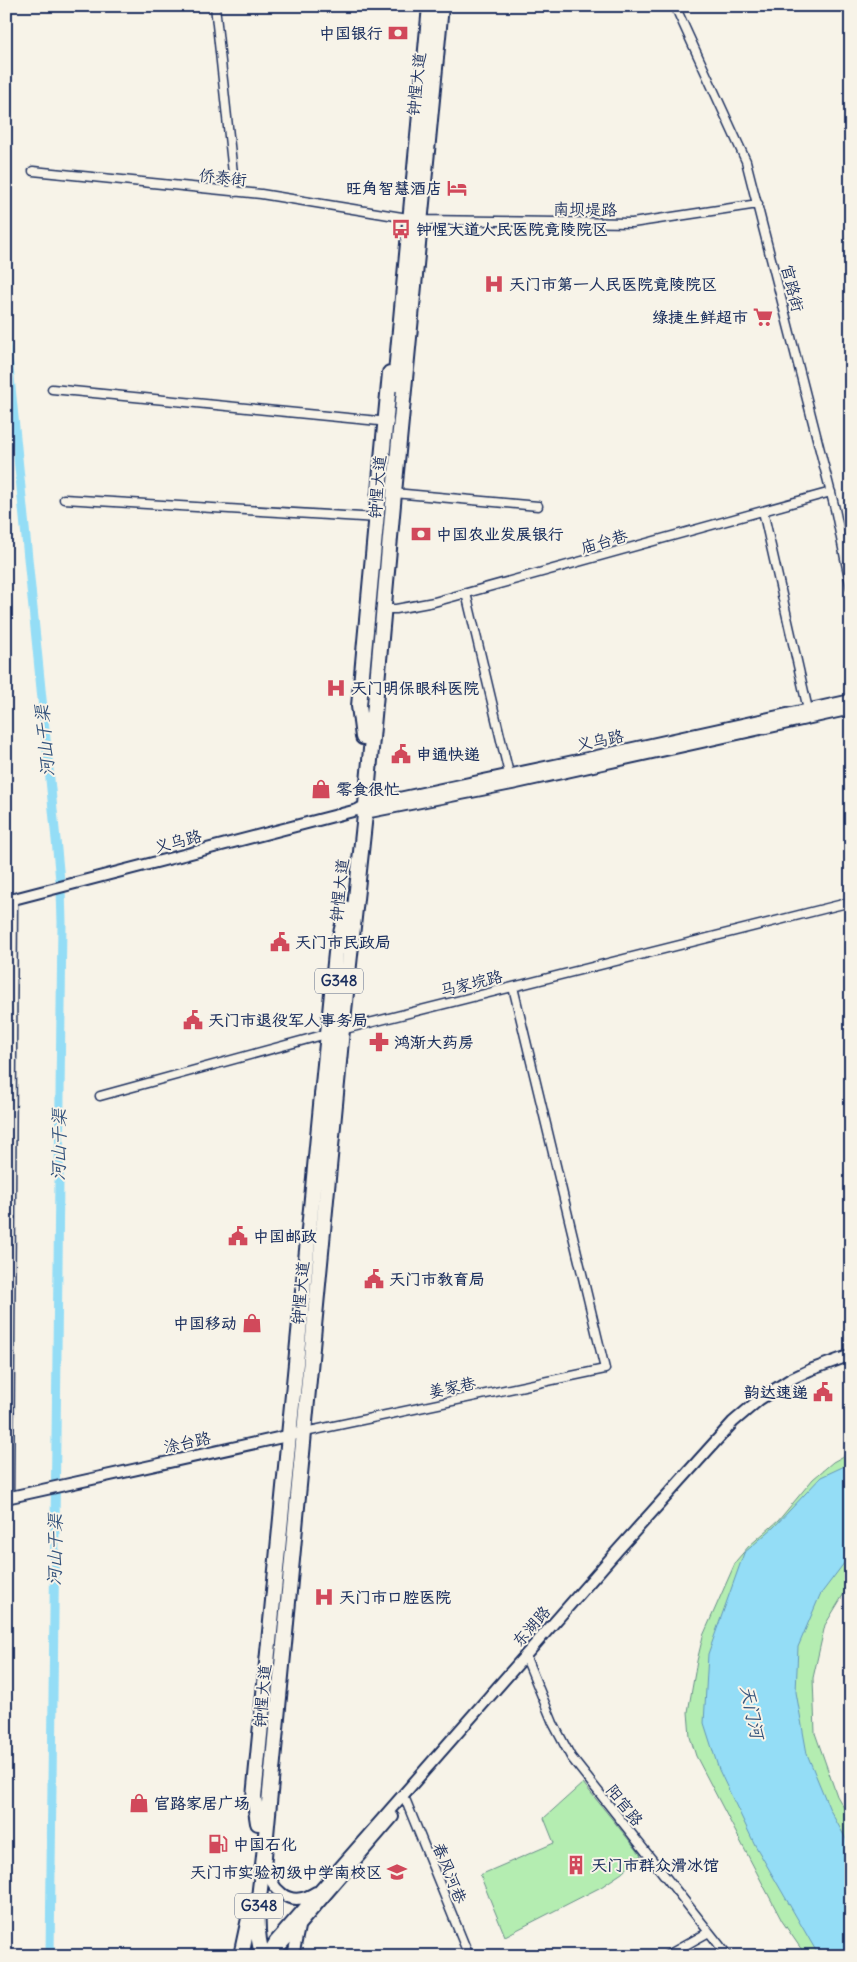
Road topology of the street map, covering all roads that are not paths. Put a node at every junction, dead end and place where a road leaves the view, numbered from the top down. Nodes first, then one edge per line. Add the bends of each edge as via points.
1 (215, 6) edge
2 (430, 6) edge
3 (441, 6) edge
4 (675, 6) edge
5 (431, 55) junction
6 (33, 170) dead end
7 (235, 192) junction
8 (758, 204) junction
9 (415, 219) junction
10 (52, 390) dead end
11 (388, 422) junction
12 (831, 492) junction
13 (397, 493) junction
14 (64, 499) dead end
15 (538, 506) dead end
16 (764, 511) junction
17 (379, 518) junction
18 (851, 588) edge
19 (466, 593) junction
20 (386, 609) junction
21 (851, 700) edge
22 (851, 709) edge
23 (809, 714) junction
24 (367, 738) junction
25 (511, 779) junction
26 (363, 809) junction
27 (9, 900) edge
28 (851, 902) edge
29 (513, 987) junction
30 (338, 1031) junction
31 (100, 1096) dead end
32 (325, 1166) junction
33 (851, 1354) edge
34 (851, 1359) edge
35 (300, 1433) junction
36 (7, 1498) edge
37 (527, 1658) junction
38 (406, 1802) junction
39 (264, 1856) junction
40 (319, 1891) junction
41 (250, 1914) junction
42 (300, 1926) junction
43 (709, 1932) junction
44 (241, 1956) edge
45 (254, 1956) edge
46 (266, 1956) edge
47 (293, 1956) edge
48 (469, 1956) edge
49 (666, 1956) edge
50 (728, 1956) edge

1 - 7 street
2 - 5 highway, 钟惺大道 / G348
3 - 5 highway, 钟惺大道 / G348
4 - 8 street, 官路街 via 742,150
5 - 9 highway, 钟惺大道 / G348
6 - 7 street, 侨泰街
7 - 9 street, 侨泰街
8 - 9 street, 南坝堤路 via 632,223
8 - 12 street, 官路街
9 - 11 highway, 钟惺大道 / G348
9 - 13 highway, 钟惺大道 / G348
10 - 11 street
11 - 17 highway, 钟惺大道 / G348
12 - 16 street, 庙台巷
12 - 18 street, 官路街
13 - 15 street
13 - 20 highway, 钟惺大道 / G348
14 - 17 street
16 - 19 street, 庙台巷
16 - 23 street
17 - 24 highway, 钟惺大道 / G348
19 - 20 street, 庙台巷 via 417,606
19 - 25 street
20 - 24 highway, 钟惺大道 / G348
21 - 23 main road, 义乌路
22 - 23 main road, 义乌路
23 - 25 main road, 义乌路
24 - 26 highway, 钟惺大道 / G348
25 - 26 main road, 义乌路
26 - 27 main road, 义乌路
26 - 30 highway, 钟惺大道 / G348
27 - 36 street
28 - 29 street, 马家垸路
29 - 30 street, 马家垸路
29 - 35 street, 姜家巷 via 605,1369
30 - 31 street, 马家垸路
30 - 32 highway, 钟惺大道 / G348
32 - 35 highway, 钟惺大道 / G348 via 307,1285
32 - 35 highway, 钟惺大道 / G348 via 318,1323
33 - 37 main road, 东湖路 via 795,1377 742,1413 623,1543
34 - 37 main road, 东湖路 via 793,1383 741,1421
35 - 36 main road, 涂台路
35 - 39 highway, 钟惺大道 / G348 via 284,1683
35 - 41 highway, 钟惺大道 / G348
37 - 38 main road, 东湖路
37 - 40 main road, 东湖路
37 - 43 street, 阳官路 via 571,1757
38 - 42 main road, 东湖路
38 - 48 street, 春风河巷
39 - 40 main road via 269,1878 282,1894 298,1898
39 - 46 highway, 钟惺大道 / G348 via 258,1937
40 - 46 main road, 东湖路 via 275,1941
41 - 44 highway
41 - 45 highway, 钟惺大道 / G348
42 - 46 main road, 东湖路
42 - 47 main road
43 - 49 street
43 - 50 street, 阳官路

